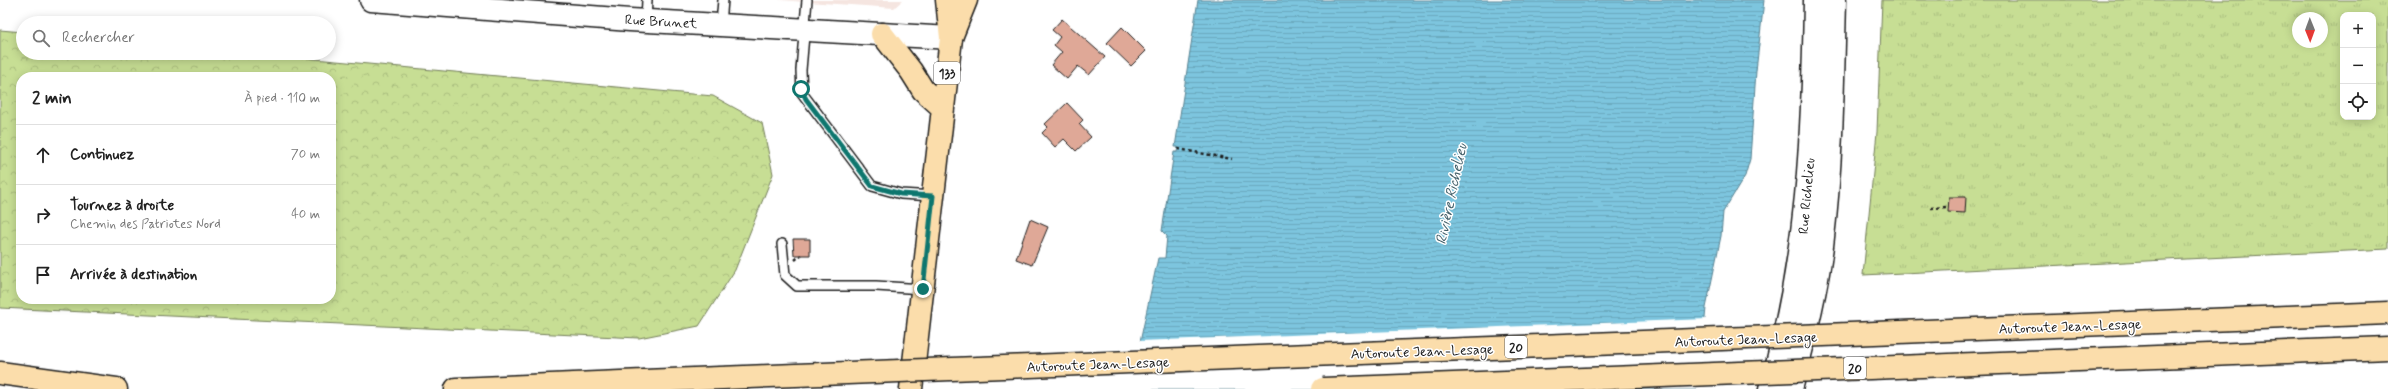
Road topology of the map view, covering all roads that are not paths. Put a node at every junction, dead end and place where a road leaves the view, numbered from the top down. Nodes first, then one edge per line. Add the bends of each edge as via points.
1 (371, 0) edge
2 (723, 0) edge
3 (807, 0) edge
4 (947, 0) edge
5 (966, 0) edge
6 (1815, 0) edge
7 (1835, 0) edge
8 (647, 10) edge
9 (721, 24) junction
10 (804, 29) junction
11 (882, 34) junction
12 (951, 38) junction
13 (943, 108) junction
14 (933, 196) junction
15 (782, 244) dead end
16 (923, 289) junction
17 (2388, 314) edge
18 (2388, 348) edge
19 (0, 373) edge
20 (1795, 384) edge
21 (116, 389) edge
22 (456, 389) edge
23 (911, 389) edge
24 (1323, 389) edge
25 (1770, 389) edge

1 - 8 main road, Rue Brunet
2 - 9 lane
3 - 10 lane
4 - 12 main road, 133
5 - 12 main road, 133
6 - 25 main road, Rue Richelieu via 1809,181 1804,229 1791,307
7 - 20 main road, Rue Richelieu via 1831,138 1822,246 1815,293
8 - 9 main road, Rue Brunet
9 - 10 main road, Rue Brunet
10 - 11 main road, Rue Brunet
10 - 14 lane via 800,85 802,93 869,183 874,188 896,193
11 - 12 main road, Rue Brunet
11 - 13 main road via 911,70 922,90
12 - 13 main road, 133
13 - 14 main road, 133
14 - 16 main road, 133
15 - 16 lane via 785,275 797,286
16 - 23 main road, 133
17 - 22 main road, Autoroute Jean-Lesage / 20, bridge
18 - 24 main road, 20, bridge
19 - 21 main road

